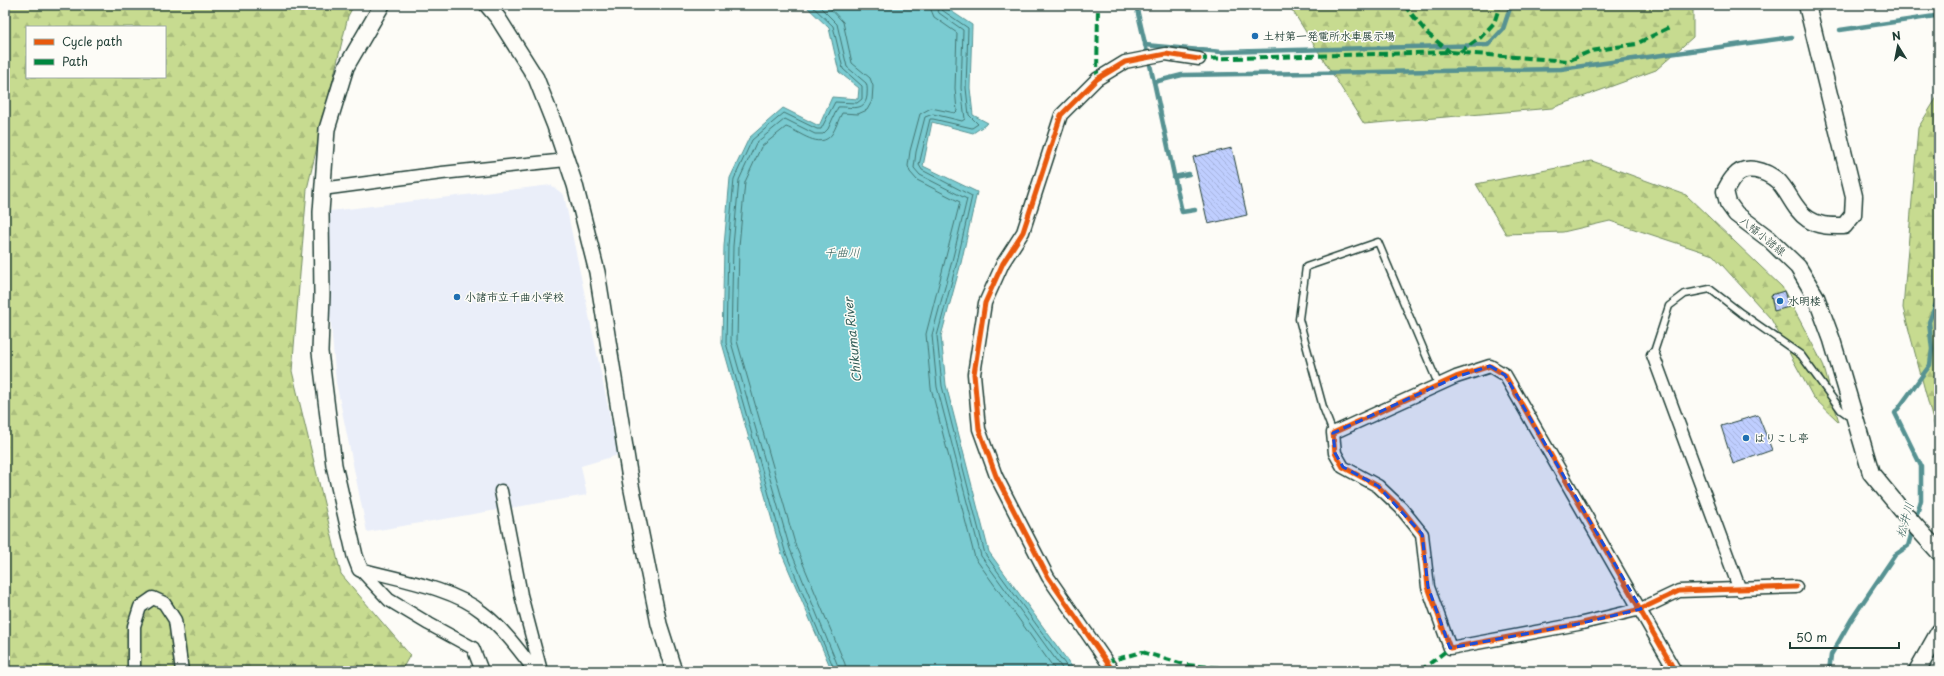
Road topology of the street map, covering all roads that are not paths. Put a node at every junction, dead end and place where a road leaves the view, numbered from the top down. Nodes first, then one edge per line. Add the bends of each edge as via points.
1 (382, 5) edge
2 (487, 5) edge
3 (1807, 5) edge
4 (1199, 59) dead end
5 (566, 160) junction
6 (322, 189) junction
7 (1652, 355) joint
8 (1439, 386) junction
9 (1856, 420) junction
10 (1333, 433) junction
11 (501, 491) dead end
12 (1939, 552) edge
13 (360, 570) junction
14 (1796, 587) dead end
15 (1740, 590) junction
16 (1641, 609) junction
17 (1939, 632) edge
18 (134, 671) edge
19 (182, 671) edge
20 (482, 671) edge
21 (535, 671) edge
22 (541, 671) edge
23 (674, 671) edge
24 (1113, 671) edge
25 (1675, 671) edge
26 (1917, 671) edge

1 - 6 street via 346,67 327,130
2 - 5 street via 536,78
3 - 9 main road, 八幡小諸線 via 1854,196 1853,215 1844,226 1826,227 1807,219 1778,181 1765,172 1751,169 1734,176 1726,191 1728,203 1736,214 1769,239 1798,267 1816,297
4 - 24 street via 1166,54 1125,62 1097,79 1061,114 1023,232 1003,263 985,303 974,374 979,428 996,476 1048,577
5 - 6 street
5 - 23 street via 575,185 597,272 631,485 659,624
6 - 13 street via 320,352 334,465
7 - 9 lane via 1669,306 1686,294 1710,288 1802,355 1841,410
7 - 15 street
8 - 10 street
8 - 10 lane via 1378,242 1306,267 1300,319 1323,407
8 - 16 street via 1456,377 1490,366 1505,374
9 - 12 main road, 八幡小諸線 via 1871,473
10 - 16 street via 1335,453 1343,467 1378,486 1401,508 1422,534 1428,588 1450,648 1578,624
11 - 22 street via 521,595
13 - 20 street via 389,600 473,648
13 - 21 street via 449,594 481,611 512,640
14 - 15 street
15 - 16 street via 1679,591
16 - 25 street
17 - 26 main road
18 - 19 street via 134,626 140,607 154,598 164,603 175,620

